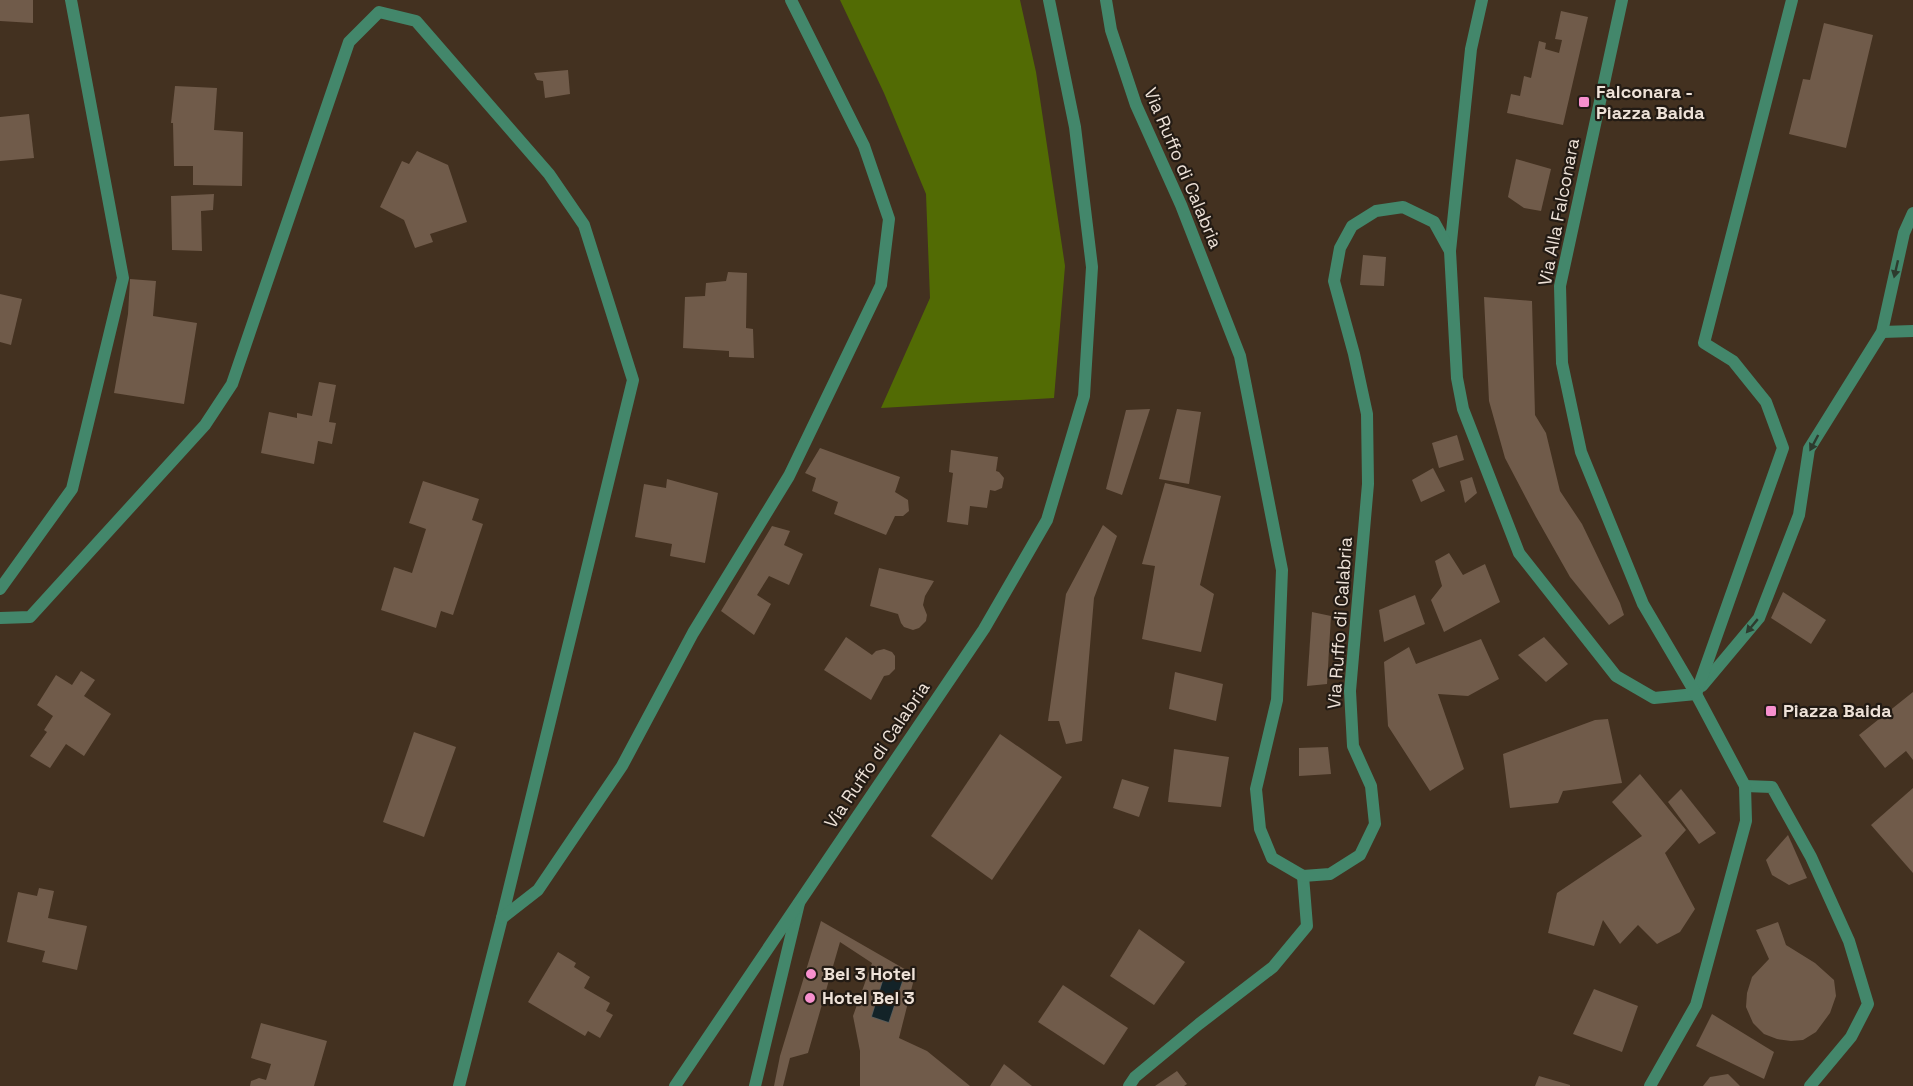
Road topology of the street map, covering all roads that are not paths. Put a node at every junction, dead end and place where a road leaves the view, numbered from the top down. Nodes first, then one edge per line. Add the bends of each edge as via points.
1 (71, 0) edge
2 (791, 0) edge
3 (1049, 0) edge
4 (1106, 0) edge
5 (1482, 0) edge
6 (1622, 0) edge
7 (1792, 0) edge
8 (1913, 213) edge
9 (1450, 251) junction
10 (1913, 331) edge
11 (1882, 332) junction
12 (0, 589) edge
13 (0, 618) edge
14 (1696, 694) junction
15 (1746, 786) junction
16 (1303, 876) junction
17 (800, 902) junction
18 (502, 918) junction
19 (459, 1086) edge
20 (675, 1086) edge
21 (755, 1086) edge
22 (1129, 1086) edge
23 (1650, 1086) edge
24 (1810, 1086) edge

1 - 12 street via 123,278 72,489
2 - 18 street via 864,146 889,219 880,285 789,476 693,633 622,766 538,890
3 - 17 street, Via Ruffo di Calabria via 1075,127 1092,267 1084,396 1047,520 984,629
4 - 16 street, Via Ruffo di Calabria via 1111,30 1136,105 1181,205 1240,356 1282,570 1277,700 1256,789 1260,829 1272,858
5 - 9 street via 1471,49
6 - 14 street, Via Alla Falconara via 1560,286 1562,363 1581,452 1643,604
7 - 14 street via 1704,343 1733,361 1766,402 1783,448
8 -> 11 street
9 - 14 street, Via Ruffo di Calabria via 1457,378 1463,409 1519,553 1616,676 1654,698
9 - 16 street, Via Ruffo di Calabria via 1434,222 1403,207 1376,212 1352,226 1340,248 1334,281 1367,414 1368,484 1350,691 1353,746 1371,786 1375,824 1359,855 1330,874
10 - 11 street
11 -> 14 street via 1809,448 1798,515 1759,618
13 - 18 street via 30,617 205,425 232,384 349,42 379,12 416,21 549,174 584,225 633,380
14 - 15 street, Via Alla Falconara
15 - 23 street via 1746,821 1696,1005
15 - 24 street via 1772,787 1811,857 1844,931 1869,1004 1851,1036
16 - 22 street via 1307,926 1274,967 1199,1024
17 - 20 street, Via Ruffo di Calabria
17 - 21 street
18 - 19 street

